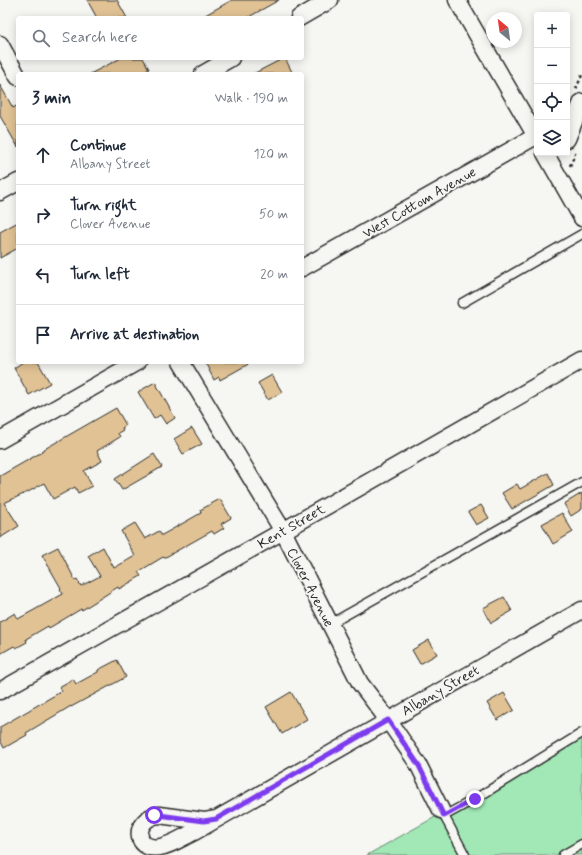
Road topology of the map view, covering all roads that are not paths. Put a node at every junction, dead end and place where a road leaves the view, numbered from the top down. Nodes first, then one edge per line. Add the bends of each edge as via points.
1 (457, 0) edge
2 (322, 2) edge
3 (302, 16) edge
4 (0, 44) edge
5 (228, 60) edge
6 (206, 72) edge
7 (16, 73) edge
8 (582, 102) edge
9 (534, 134) edge
10 (534, 138) edge
11 (572, 143) edge
12 (548, 156) edge
13 (561, 156) edge
14 (561, 171) junction
15 (16, 183) edge
16 (0, 192) edge
17 (582, 218) edge
18 (582, 234) edge
19 (304, 267) edge
20 (462, 303) dead end
21 (582, 360) edge
22 (133, 364) edge
23 (182, 364) edge
24 (0, 440) edge
25 (582, 482) edge
26 (283, 531) junction
27 (582, 610) edge
28 (330, 624) junction
29 (0, 691) edge
30 (388, 720) junction
31 (582, 733) edge
32 (443, 813) junction
33 (216, 819) dead end
34 (582, 844) edge
35 (465, 855) edge
36 (563, 855) edge

1 - 9 street
2 - 3 street
4 - 7 street
5 - 6 street
8 - 11 street
10 - 19 street, West Cottom Avenue
12 - 14 street
13 - 14 street
14 - 17 street
15 - 16 street
18 - 20 lane
21 - 26 street, Kent Street
22 - 24 street
23 - 26 street, Clover Avenue
25 - 28 lane
26 - 28 street, Clover Avenue
26 - 29 street, Kent Street
27 - 30 street, Albany Street
28 - 30 street, Clover Avenue via 360,683
30 - 32 street, Clover Avenue via 418,764
30 - 33 street, Albany Street
31 - 32 lane via 475,799
32 - 35 lane
34 - 36 lane

